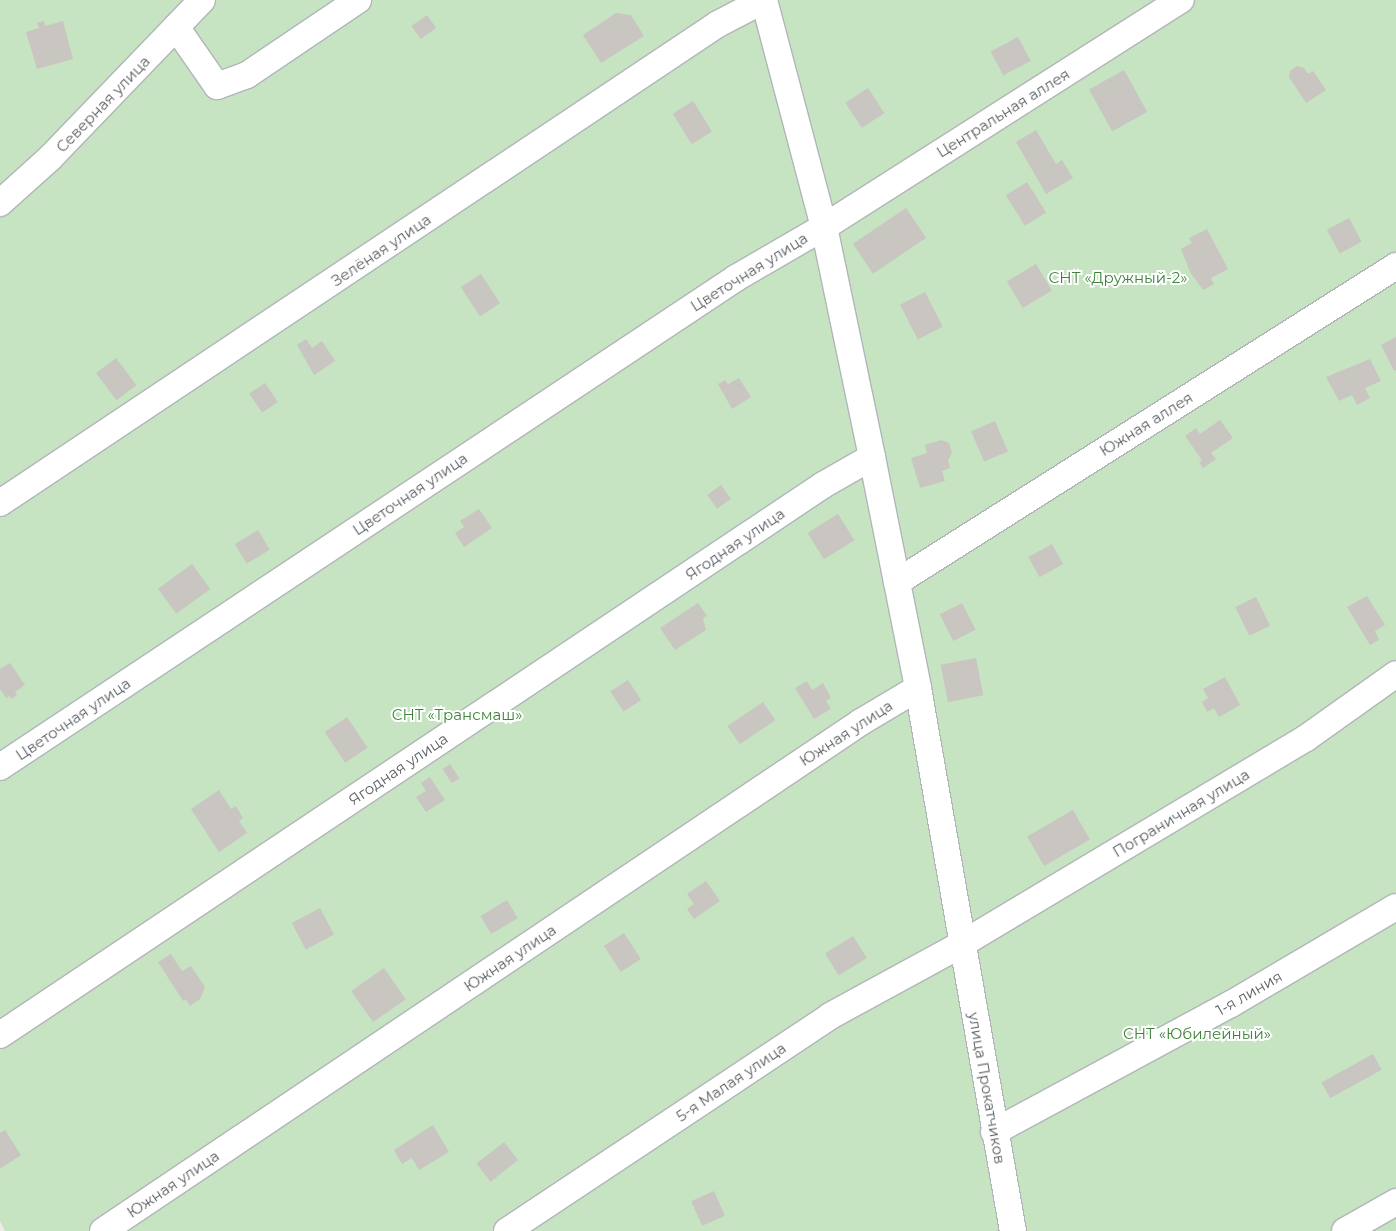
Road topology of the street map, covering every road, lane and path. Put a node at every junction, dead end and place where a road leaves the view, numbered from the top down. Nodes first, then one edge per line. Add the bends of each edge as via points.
1 (202, 0) edge
2 (358, 0) edge
3 (764, 0) edge
4 (1181, 0) edge
5 (176, 27) junction
6 (0, 203) edge
7 (824, 226) junction
8 (1396, 266) edge
9 (872, 457) junction
10 (0, 503) edge
11 (897, 582) junction
12 (1396, 674) edge
13 (918, 688) junction
14 (0, 768) edge
15 (1396, 907) edge
16 (962, 944) junction
17 (0, 1035) edge
18 (994, 1132) junction
19 (1396, 1202) edge
20 (103, 1231) edge
21 (507, 1231) edge
22 (1013, 1231) edge
23 (1345, 1231) edge

1 - 5 street, Северная улица
2 - 5 street via 247,75 218,86
3 - 7 street, улица Прокатчиков
3 - 10 street, Зелёная улица via 718,24
4 - 7 street, Центральная аллея
5 - 6 street, Северная улица via 50,158
7 - 9 street, улица Прокатчиков
7 - 14 street, Цветочная улица via 736,278
8 - 11 street, Южная аллея
9 - 11 street, улица Прокатчиков
9 - 17 street, Ягодная улица via 823,485
11 - 13 street, улица Прокатчиков
12 - 16 street, Пограничная улица via 1306,738
13 - 16 street, улица Прокатчиков
13 - 20 street, Южная улица via 861,722
15 - 18 street, 1-я линия via 1232,1004
16 - 18 street, улица Прокатчиков
16 - 21 street, 5-я Малая улица via 830,1016
18 - 22 street, улица Прокатчиков
19 - 23 street

